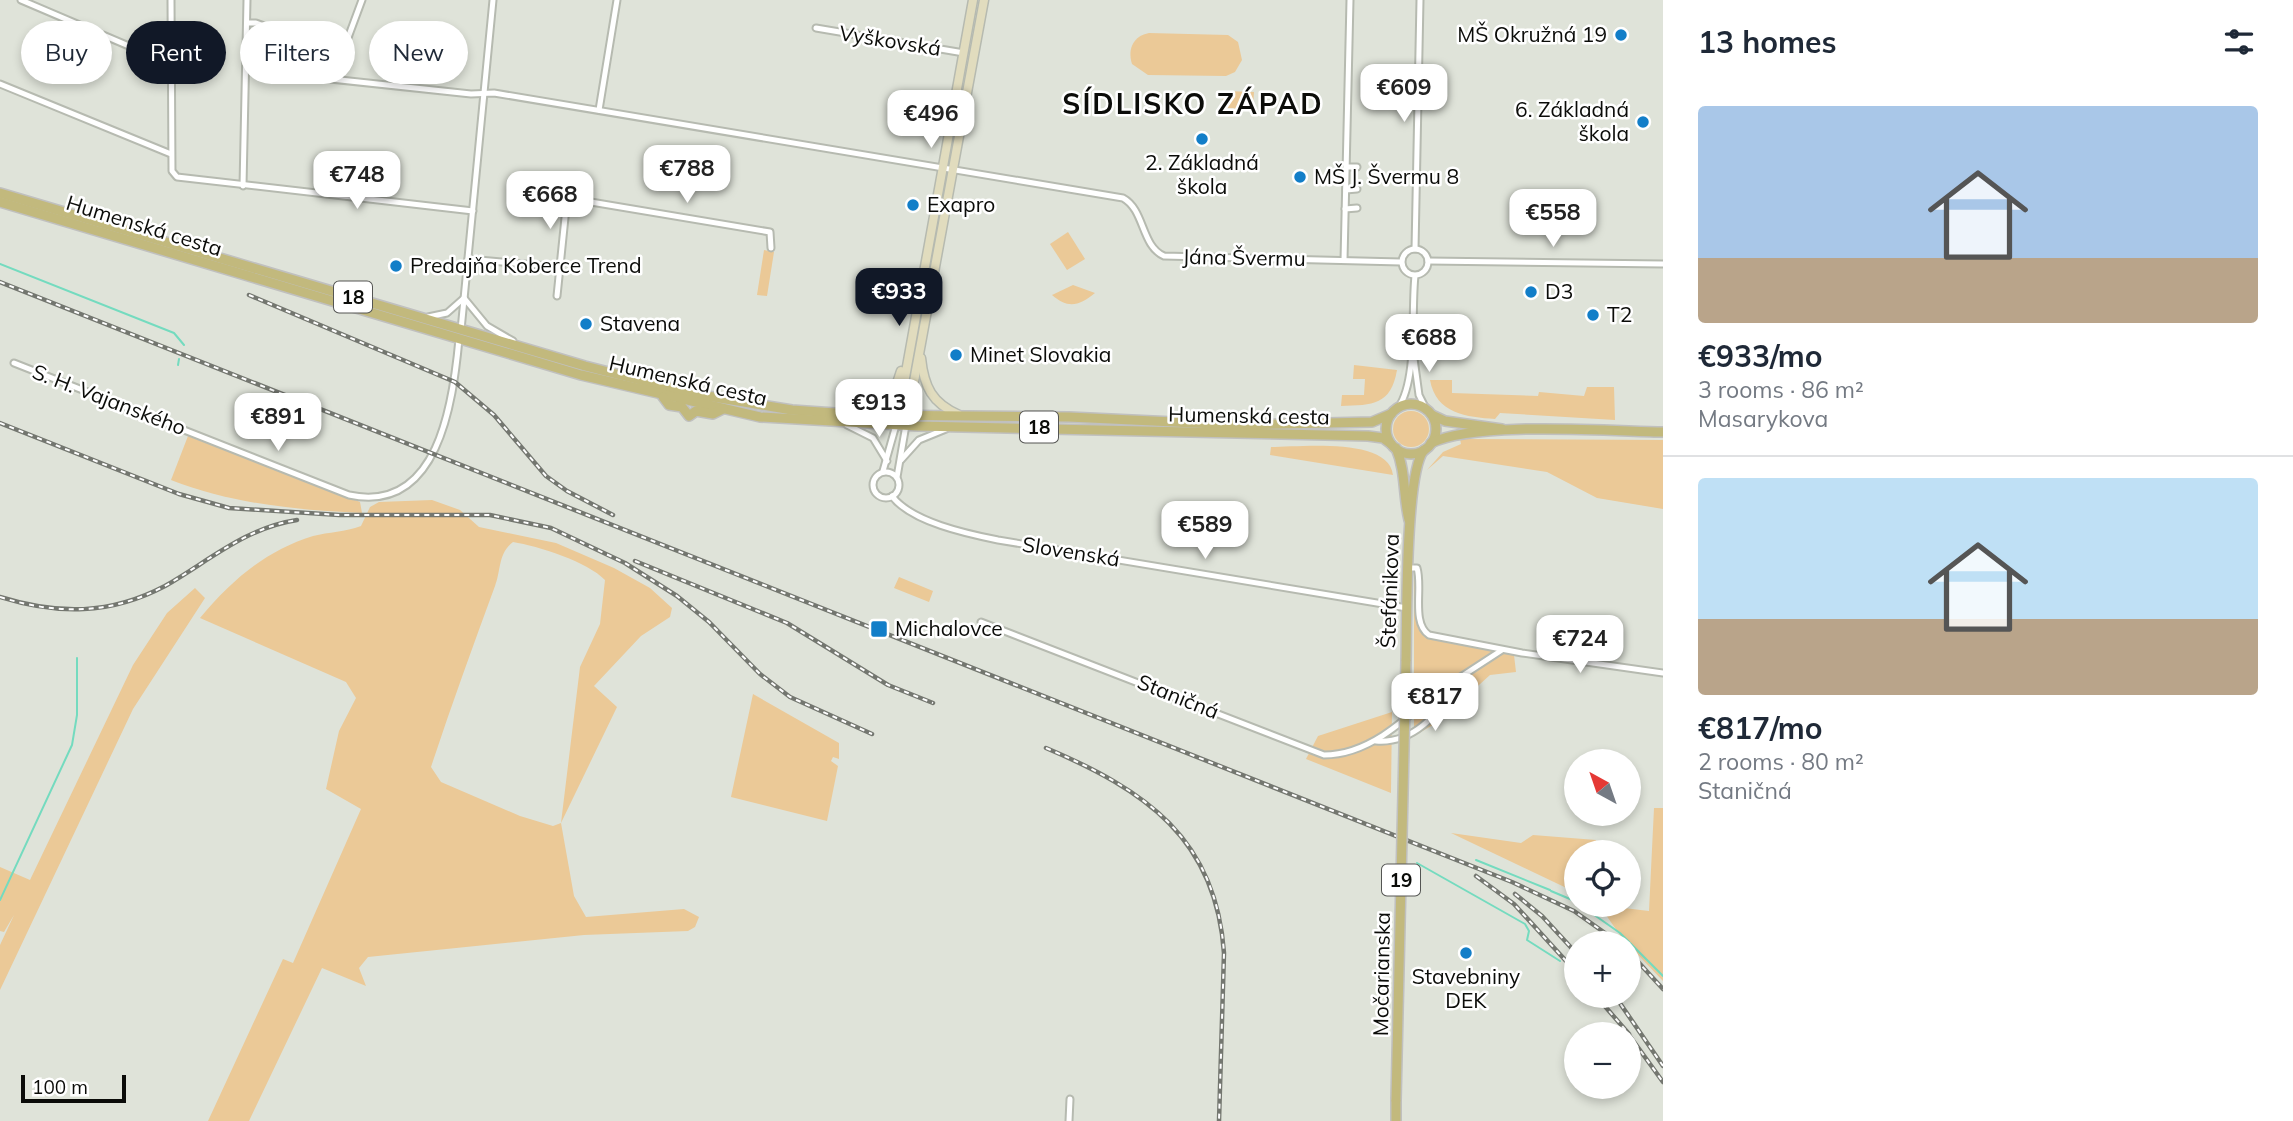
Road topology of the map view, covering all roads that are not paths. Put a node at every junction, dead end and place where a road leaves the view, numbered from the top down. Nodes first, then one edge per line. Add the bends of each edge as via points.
1 (20, 0) edge
2 (171, 0) edge
3 (247, 0) edge
4 (362, 0) edge
5 (494, 0) edge
6 (617, 0) edge
7 (973, 0) edge
8 (985, 0) edge
9 (1350, 0) edge
10 (1420, 0) edge
11 (171, 21) edge
12 (247, 21) edge
13 (354, 21) edge
14 (816, 29) dead end
15 (126, 45) edge
16 (964, 53) junction
17 (355, 80) edge
18 (171, 84) edge
19 (246, 84) edge
20 (0, 85) edge
21 (958, 85) junction
22 (969, 87) junction
23 (484, 93) junction
24 (599, 110) junction
25 (1358, 121) dead end
26 (1347, 122) junction
27 (1347, 144) junction
28 (1356, 144) dead end
29 (171, 154) junction
30 (1346, 167) junction
31 (1357, 167) dead end
32 (942, 169) junction
33 (953, 171) junction
34 (243, 186) junction
35 (1357, 189) dead end
36 (1346, 190) junction
37 (0, 193) edge
38 (0, 202) edge
39 (1357, 208) dead end
40 (1345, 209) junction
41 (473, 211) junction
42 (771, 248) dead end
43 (1415, 249) junction
44 (468, 259) junction
45 (1344, 260) junction
46 (1428, 261) junction
47 (1401, 262) junction
48 (1663, 264) edge
49 (559, 267) junction
50 (1415, 276) junction
51 (557, 296) dead end
52 (464, 298) junction
53 (412, 315) junction
54 (460, 334) junction
55 (1412, 345) junction
56 (920, 349) junction
57 (532, 351) junction
58 (908, 356) junction
59 (14, 363) dead end
60 (1395, 411) junction
61 (1429, 412) junction
62 (864, 415) junction
63 (962, 416) junction
64 (902, 420) junction
65 (841, 422) junction
66 (957, 426) junction
67 (1510, 431) junction
68 (1663, 432) edge
69 (1393, 446) junction
70 (1428, 447) junction
71 (901, 460) junction
72 (887, 461) junction
73 (883, 471) junction
74 (897, 477) junction
75 (892, 496) junction
76 (1409, 522) junction
77 (1408, 568) junction
78 (1407, 608) junction
79 (981, 622) dead end
80 (1502, 650) junction
81 (1406, 661) joint
82 (1663, 673) edge
83 (1459, 678) junction
84 (1376, 741) junction
85 (1070, 1099) dead end
86 (1069, 1121) edge
87 (1396, 1121) edge

1 - 15 street
2 - 11 street
3 - 12 street
4 - 13 street
5 - 23 street, S. H. Vajanského
6 - 24 street
7 - 16 main road
8 - 22 main road
9 - 26 street
10 - 43 street
14 - 16 street, Vyškovská
16 - 21 main road
17 - 23 street
18 - 29 street
19 - 34 street
20 - 29 street
21 - 22 street
21 - 32 main road
22 - 33 main road
23 - 24 street
23 - 41 street, S. H. Vajanského
24 - 32 street
25 - 26 street
26 - 27 street
27 - 28 street
27 - 30 street
29 - 34 street via 177,177
30 - 31 street
30 - 36 street
32 - 33 street
32 - 58 main road
33 - 45 street, Jána Švermu via 1123,198 1132,203 1153,247 1164,256
33 - 56 main road
34 - 41 street
35 - 36 street
36 - 40 street
37 - 53 main road, Humenská cesta / 18
38 - 54 main road, Humenská cesta / 18
39 - 40 street
40 - 45 street
41 - 44 street, S. H. Vajanského
42 - 49 street via 770,232 567,198
43 - 46 street
43 - 47 street via 1406,252
44 - 49 street
44 - 52 street, S. H. Vajanského
45 - 47 street, Jána Švermu
46 - 48 street
46 - 50 street via 1425,271
47 - 50 street via 1404,270
49 - 51 street
50 - 55 street
52 - 53 street via 437,317
52 - 54 street, S. H. Vajanského
52 - 57 street via 487,326
53 - 54 main road, Humenská cesta / 18
54 - 57 main road, Humenská cesta / 18
54 - 59 street, S. H. Vajanského via 446,423 422,470 403,490 369,499
54 - 65 main road, Humenská cesta / 18 via 663,397 688,416 723,409 760,417
55 - 60 street via 1404,398
55 - 61 street via 1419,395
56 - 63 main road via 930,395
56 - 64 main road
57 - 62 main road, Humenská cesta / 18 via 695,394 792,410
58 - 62 main road via 892,397
58 - 64 main road
60 - 61 main road via 1412,404
60 - 63 main road, Humenská cesta / 18 via 1372,422 1237,425
60 - 69 main road, 19 via 1387,427
61 - 67 main road via 1445,421
61 - 70 main road, 19 via 1436,429
62 - 64 main road, Humenská cesta / 18
63 - 64 main road, Humenská cesta / 18
64 - 65 main road, Humenská cesta / 18
64 - 66 main road, Humenská cesta / 18
64 - 71 street
64 - 72 street
65 - 72 street via 873,438
66 - 69 main road, Humenská cesta / 18 via 1368,436 1383,438
66 - 71 street via 923,437
67 - 68 main road
67 - 70 main road via 1450,436
69 - 70 main road via 1412,453
69 - 76 main road, 19 via 1402,464
70 - 76 main road, 19 via 1417,465
71 - 74 street
72 - 73 street
73 - 74 street
73 - 75 street via 874,478 873,489 882,498
74 - 75 street via 899,488
75 - 78 street, Slovenská via 906,508 958,531 999,540
76 - 77 main road, Štefánikova / 19
77 - 78 main road, Štefánikova / 19
77 - 80 street via 1417,568 1420,576 1424,632
78 - 81 main road, Štefánikova / 19
79 - 84 street, Staničná via 1324,755
80 - 82 street
80 - 83 street, Staničná
81 - 87 main road, Močarianska / 19, bridge
83 - 84 street, Staničná via 1450,680
83 - 84 street, Staničná via 1422,727 1401,738
85 - 86 street

